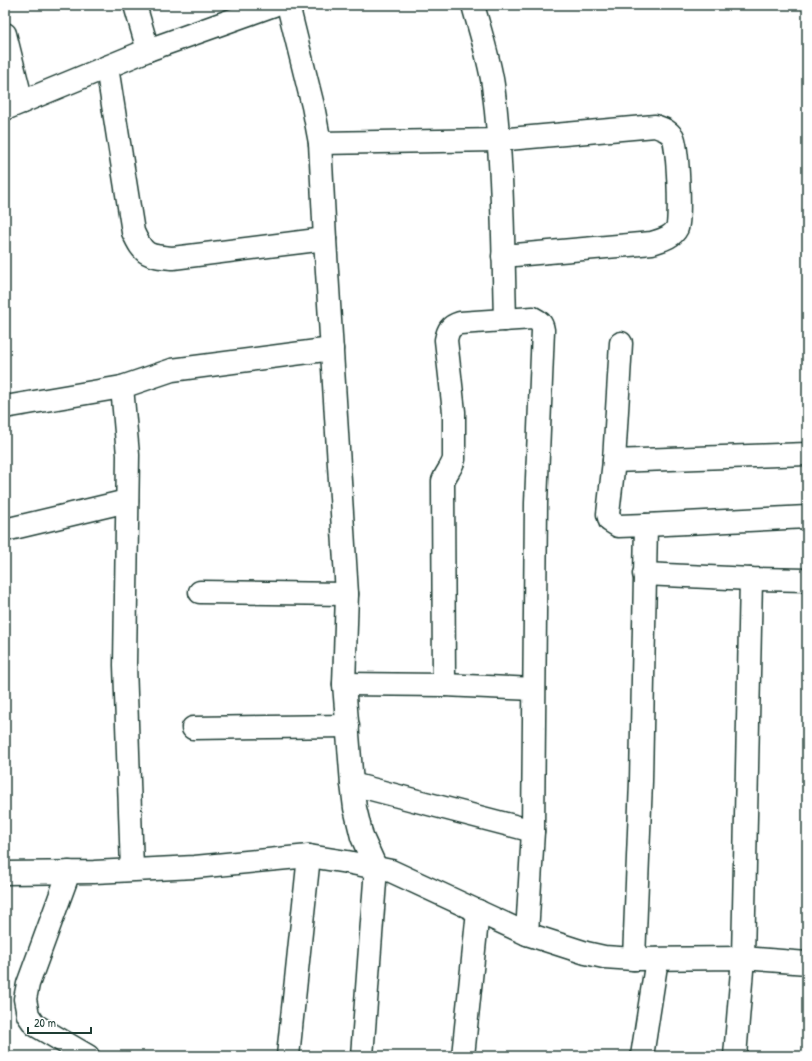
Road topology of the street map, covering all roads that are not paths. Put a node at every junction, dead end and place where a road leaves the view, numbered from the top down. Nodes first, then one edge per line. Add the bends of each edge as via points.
1 (135, 5) edge
2 (274, 5) edge
3 (288, 5) edge
4 (473, 5) edge
5 (5, 34) edge
6 (148, 50) junction
7 (107, 67) junction
8 (14, 106) edge
9 (498, 140) junction
10 (320, 143) junction
11 (325, 239) junction
12 (503, 256) junction
13 (505, 320) junction
14 (621, 343) dead end
15 (332, 349) junction
16 (122, 386) junction
17 (5, 407) edge
18 (807, 454) edge
19 (614, 461) junction
20 (127, 501) junction
21 (807, 516) edge
22 (646, 525) junction
23 (5, 530) edge
24 (644, 574) junction
25 (751, 579) junction
26 (807, 580) edge
27 (200, 592) dead end
28 (348, 594) junction
29 (344, 684) junction
30 (444, 686) junction
31 (534, 689) junction
32 (348, 726) junction
33 (192, 728) dead end
34 (352, 784) junction
35 (533, 831) junction
36 (309, 856) junction
37 (376, 868) junction
38 (132, 870) junction
39 (69, 872) junction
40 (5, 873) edge
41 (478, 911) junction
42 (527, 934) junction
43 (743, 958) junction
44 (634, 959) junction
45 (657, 959) junction
46 (807, 963) edge
47 (88, 1056) edge
48 (288, 1056) edge
49 (362, 1056) edge
50 (463, 1056) edge
51 (642, 1056) edge
52 (735, 1056) edge

1 - 6 street
2 - 6 street
3 - 10 street
4 - 9 street via 493,85
5 - 8 street
6 - 7 street
7 - 8 street
7 - 11 street via 133,232 141,249 154,256 173,258
9 - 10 street
9 - 12 street via 502,186
9 - 12 street via 655,126 666,130 674,138 677,154 679,216 677,228 667,239 652,243
10 - 11 street
11 - 15 street
12 - 13 street
13 - 30 street via 452,325 446,340 454,412 454,440 453,464 443,481
13 - 31 street via 532,318 542,325 543,330 536,503
14 - 19 street
15 - 16 street via 172,370
15 - 28 street
16 - 17 street
16 - 20 street via 128,455
18 - 19 street
19 - 22 street via 608,514 610,521 618,526
20 - 23 street
20 - 38 street via 125,665
21 - 22 street
22 - 24 street
24 - 25 street
24 - 44 street via 641,780
25 - 26 street
25 - 43 street
27 - 28 street
28 - 29 street
29 - 30 street
29 - 32 street
30 - 31 street
31 - 35 street
32 - 33 street
32 - 34 street
34 - 35 street
34 - 37 street via 362,837
35 - 42 street
36 - 37 street
36 - 38 street
36 - 48 street
37 - 41 street via 391,871
37 - 49 street
38 - 39 street
39 - 40 street
39 - 47 street via 28,984 25,999 28,1015 35,1025
41 - 42 street
41 - 50 street
42 - 44 street via 586,953
43 - 45 street
43 - 46 street
43 - 52 street
44 - 45 street
45 - 51 street

